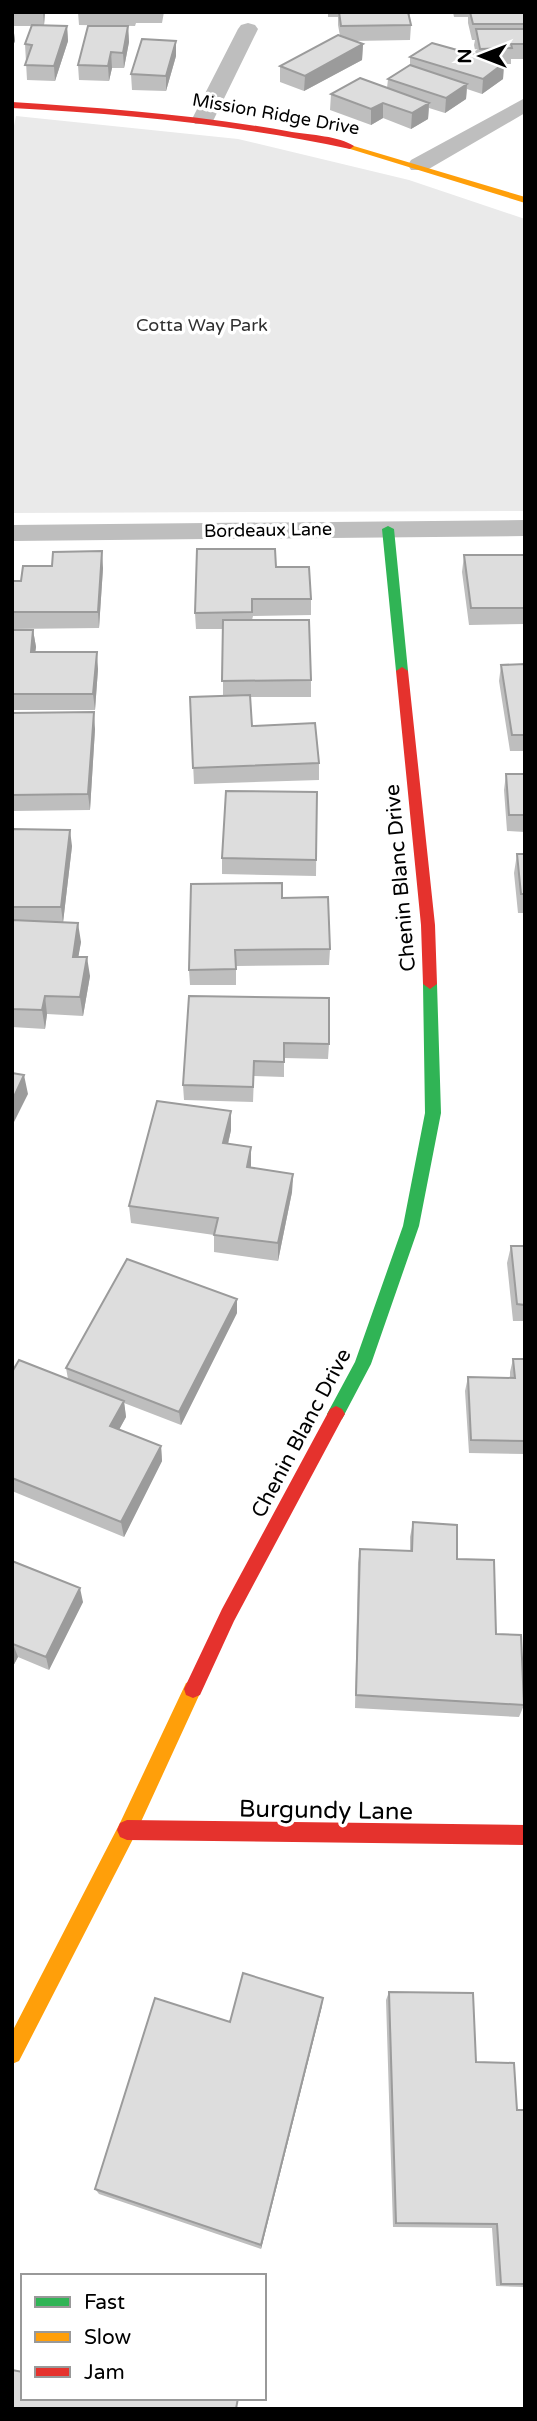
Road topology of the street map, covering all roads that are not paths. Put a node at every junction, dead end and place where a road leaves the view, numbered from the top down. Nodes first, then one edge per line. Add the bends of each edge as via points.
1 (248, 29) dead end
2 (525, 104) edge
3 (12, 105) edge
4 (203, 119) junction
5 (419, 165) junction
6 (525, 200) edge
7 (525, 528) edge
8 (388, 529) junction
9 (12, 533) edge
10 (127, 1830) junction
11 (525, 1835) edge
12 (12, 2054) edge

1 - 4 street
2 - 5 street
3 - 4 street, Mission Ridge Drive
4 - 5 street, Mission Ridge Drive via 300,136
5 - 6 street, Mission Ridge Drive
7 - 8 street, Bordeaux Lane
8 - 9 street, Bordeaux Lane
8 - 10 street, Chenin Blanc Drive via 428,925 433,1113 411,1226 363,1364 228,1615
10 - 11 street, Burgundy Lane
10 - 12 street, Chenin Blanc Drive

